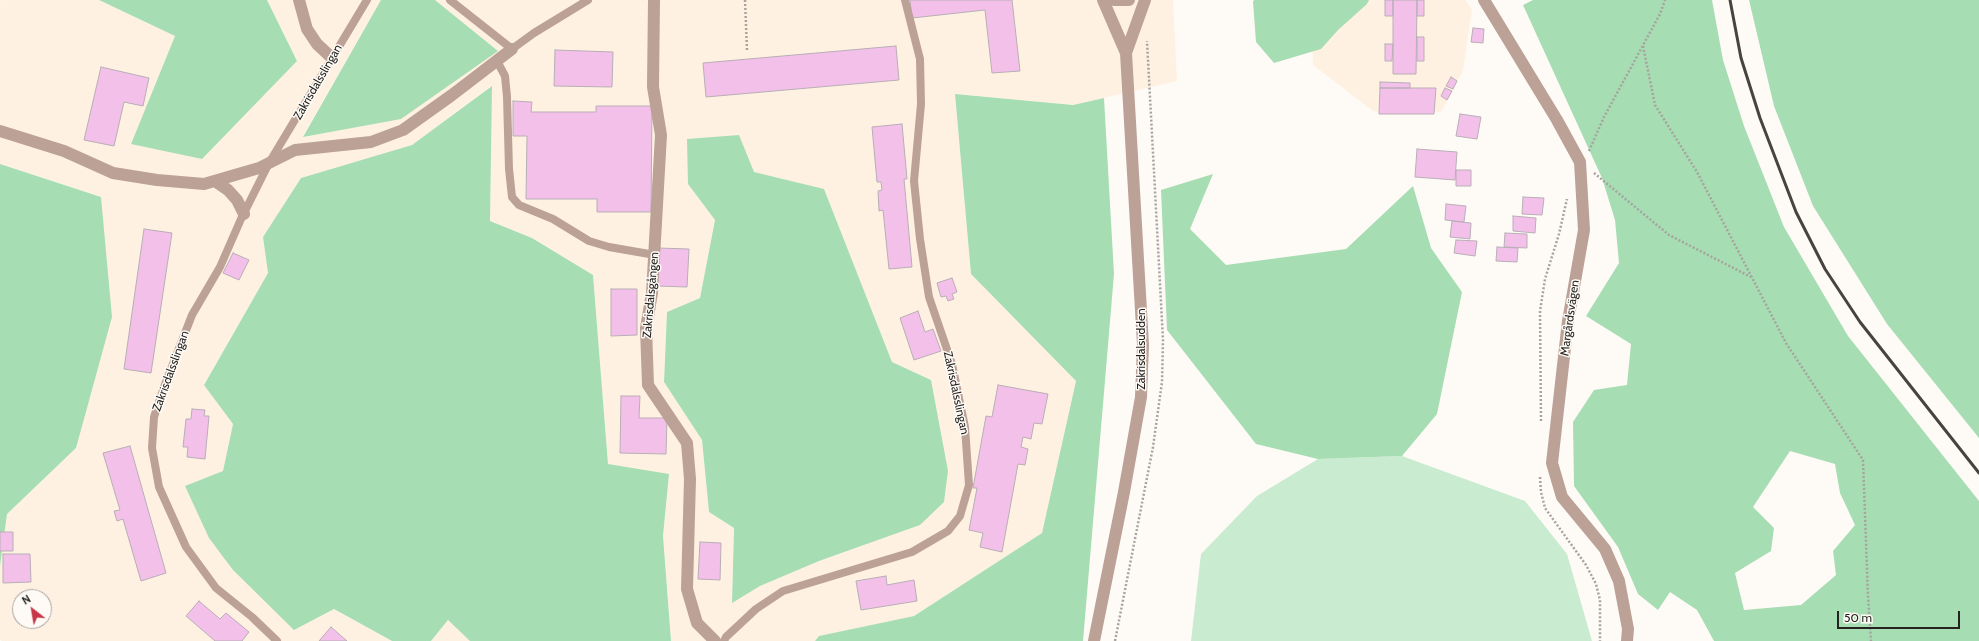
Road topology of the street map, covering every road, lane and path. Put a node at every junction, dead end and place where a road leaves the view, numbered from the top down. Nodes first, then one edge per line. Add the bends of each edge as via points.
1 (299, 0) edge
2 (367, 0) edge
3 (450, 0) edge
4 (588, 0) edge
5 (654, 0) edge
6 (745, 0) edge
7 (905, 0) edge
8 (1103, 0) edge
9 (1114, 0) edge
10 (1129, 0) edge
11 (1145, 0) edge
12 (1484, 0) edge
13 (1665, 0) edge
14 (1643, 46) junction
15 (512, 49) junction
16 (747, 50) dead end
17 (1126, 53) junction
18 (332, 58) junction
19 (498, 60) junction
20 (0, 131) edge
21 (1580, 162) junction
22 (269, 164) junction
23 (215, 181) junction
24 (244, 214) junction
25 (654, 255) junction
26 (1752, 277) junction
27 (277, 641) edge
28 (715, 641) edge
29 (724, 641) edge
30 (1094, 641) edge
31 (1627, 641) edge
32 (1871, 641) edge

1 - 18 street via 307,28 317,44
2 - 18 lane, Zakrisdalsslingan
3 - 15 lane
4 - 15 lane via 534,32
5 - 25 street, Zakrisdalsgången via 653,87 661,134
6 - 16 path
7 - 29 lane, Zakrisdalsslingan via 920,59 921,104 914,181 920,239 929,297 952,364 965,427 969,485 960,516 948,531 912,552 782,591 756,609
8 - 17 street, Zakrisdalsudden
9 - 10 street
11 - 17 street, Zakrisdalsudden
12 - 21 street, Margårdsvägen
13 - 14 path
14 - 21 path via 1604,117 1591,150
14 - 26 path via 1655,105 1697,172
15 - 19 street
17 - 30 street, Zakrisdalsudden via 1143,345 1141,397
18 - 22 lane, Zakrisdalsslingan
19 - 22 street via 403,130 370,142 295,150
19 - 25 lane via 508,97 512,197 519,206 553,218 589,241
20 - 23 street via 64,151 113,173 204,184
21 - 26 path via 1669,235
21 - 31 street, Margårdsvägen via 1584,230 1568,321 1552,463 1562,498 1605,549 1619,581 1628,629
22 - 23 street
22 - 24 lane, Zakrisdalsslingan
23 - 24 street via 237,200
24 - 27 lane, Zakrisdalsslingan via 220,267 192,315 154,417 152,448 159,487 186,547 216,588 252,616
25 - 28 street, Zakrisdalsgången via 652,293 646,328 648,386 687,443 690,479 688,589 697,623
26 - 32 path via 1786,344 1863,460

